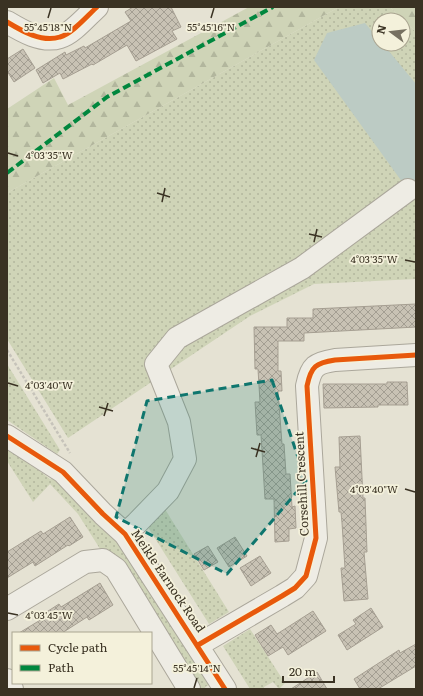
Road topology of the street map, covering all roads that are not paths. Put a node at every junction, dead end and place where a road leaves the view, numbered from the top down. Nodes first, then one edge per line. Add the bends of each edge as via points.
1 (97, 7) edge
2 (11, 29) edge
3 (408, 190) dead end
4 (416, 354) edge
5 (7, 436) edge
6 (125, 534) junction
7 (7, 609) edge
8 (198, 645) junction
9 (7, 680) edge
10 (12, 689) edge
11 (189, 689) edge
12 (225, 689) edge

1 - 2 street via 71,31 60,37 34,36
3 - 6 street via 302,268 178,338 156,364 178,422 185,459 168,491
4 - 8 street, Corsehill Crescent via 335,360 322,362 314,367 307,386 316,538 306,576 289,592
5 - 6 street, Meikle Earnock Road via 63,472
6 - 8 street, Meikle Earnock Road
7 - 11 street via 85,562 103,560 116,568
8 - 12 street, Meikle Earnock Road
9 - 10 street

